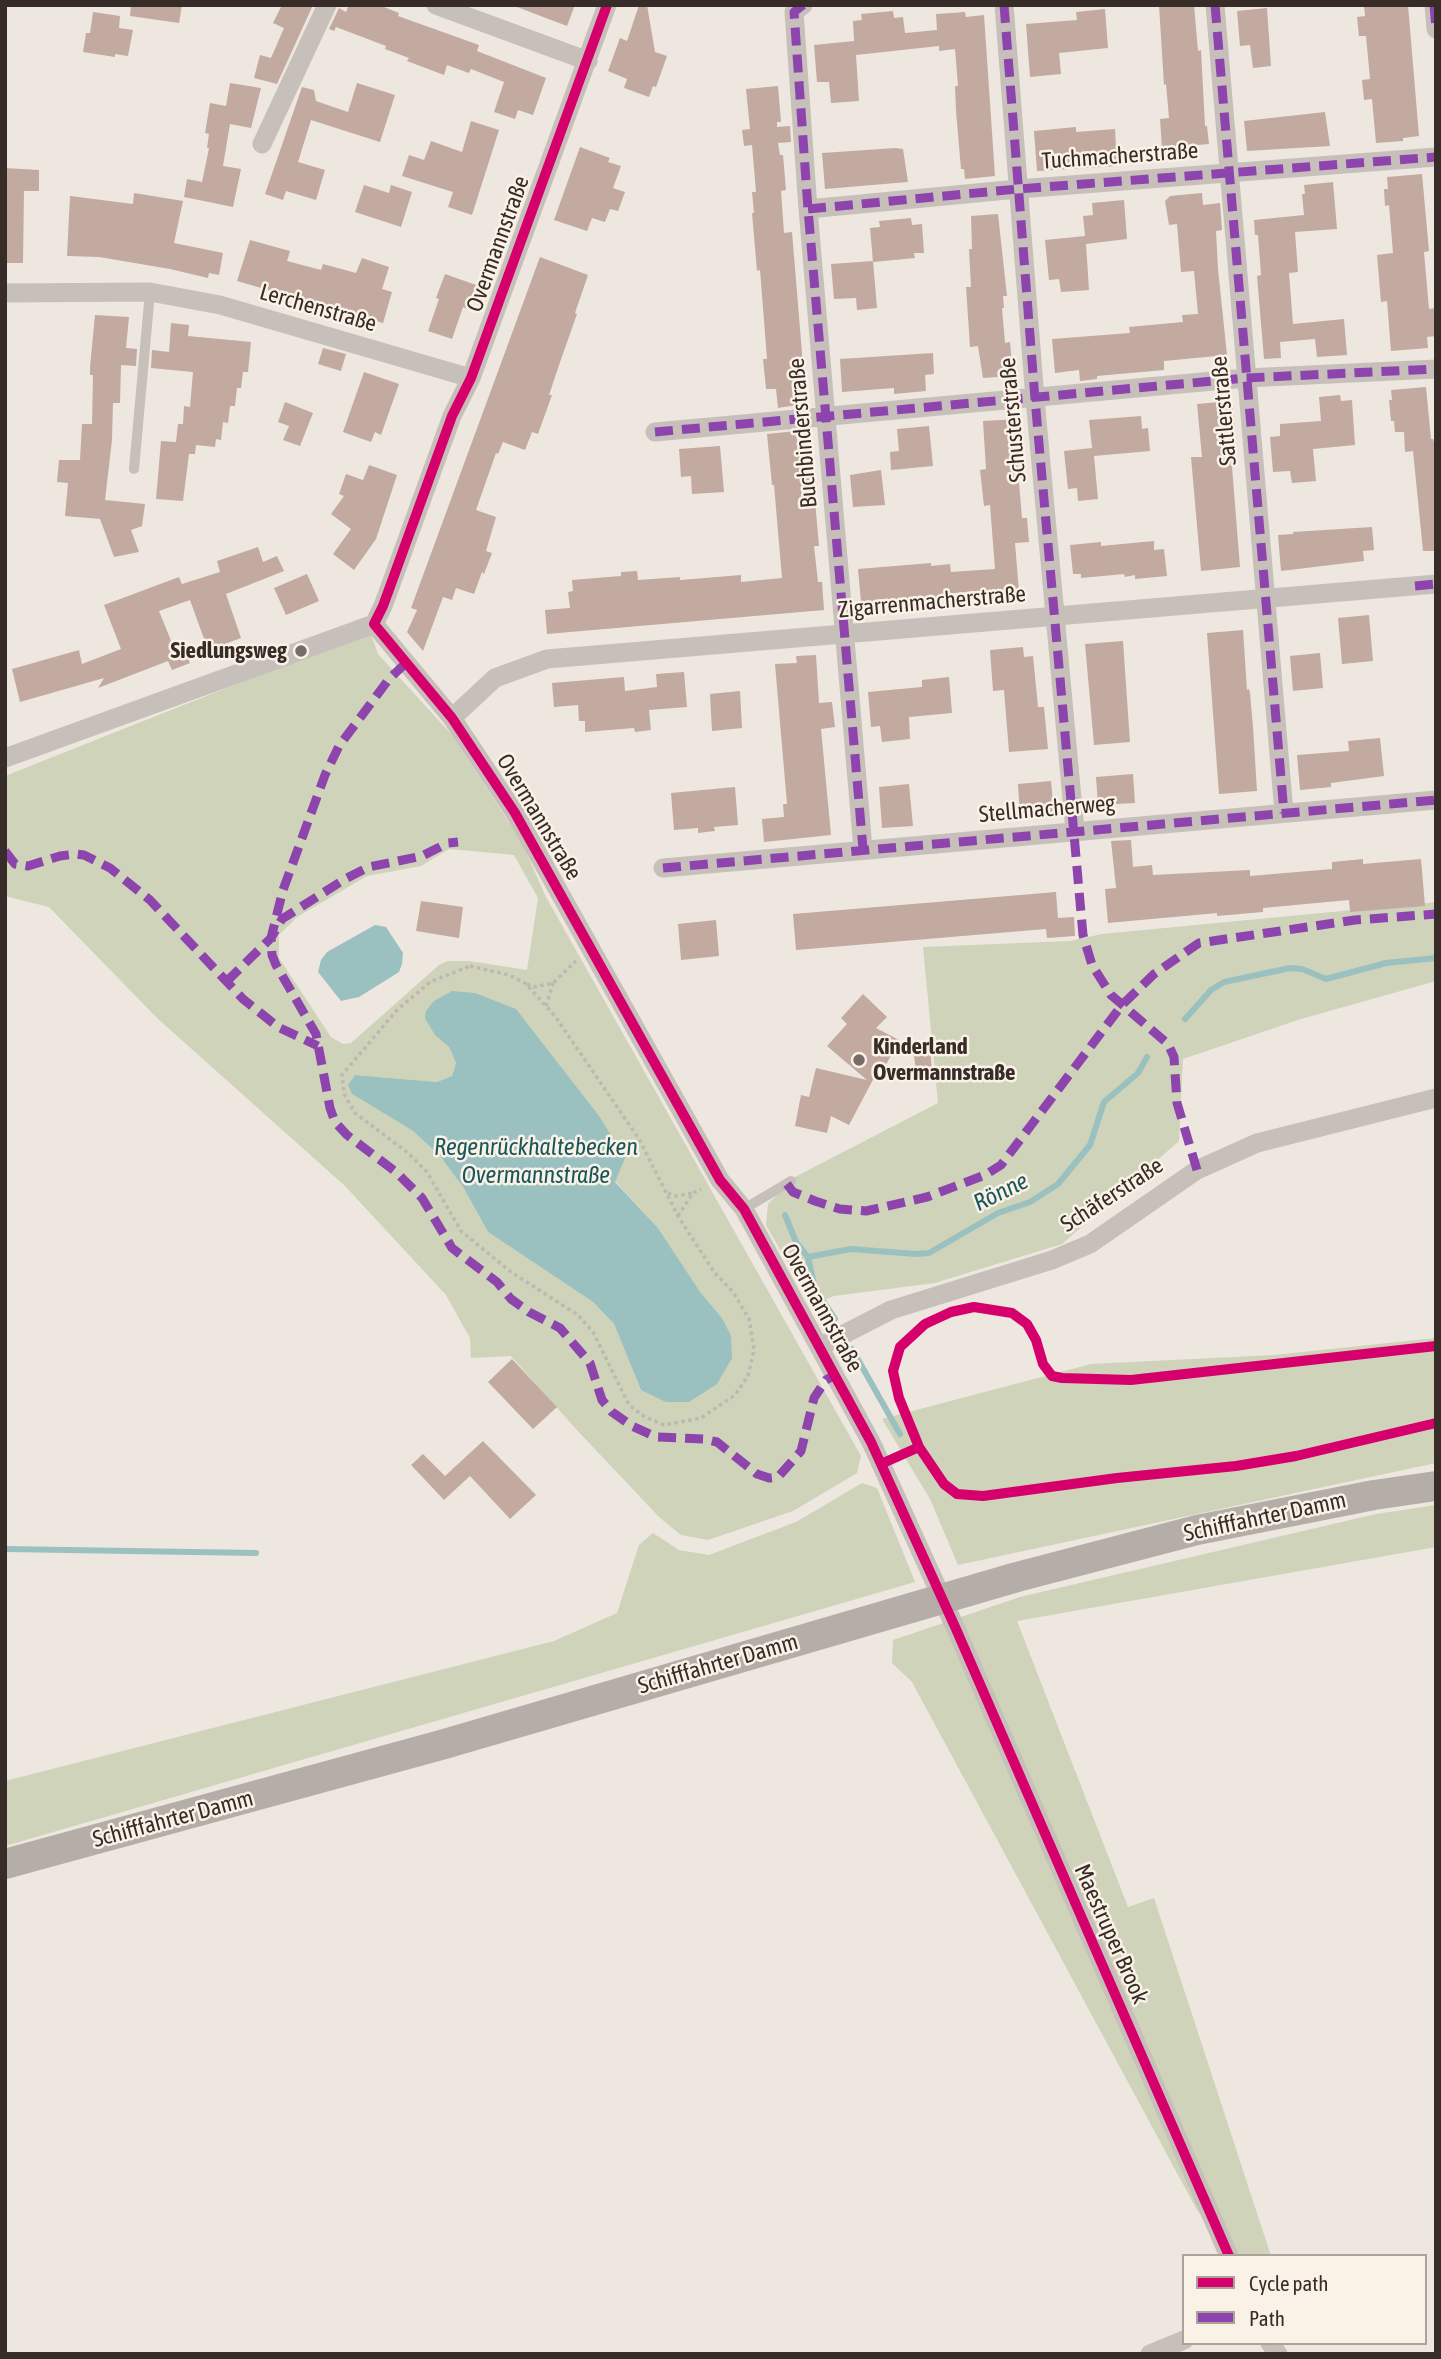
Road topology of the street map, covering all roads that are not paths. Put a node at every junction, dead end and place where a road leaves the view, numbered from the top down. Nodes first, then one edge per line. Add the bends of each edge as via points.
1 (327, 5) edge
2 (436, 5) edge
3 (607, 5) edge
4 (1004, 5) edge
5 (1215, 5) edge
6 (1434, 5) edge
7 (798, 9) edge
8 (1436, 29) edge
9 (587, 61) junction
10 (262, 144) dead end
11 (1436, 158) edge
12 (1230, 172) junction
13 (1018, 189) junction
14 (808, 209) junction
15 (150, 292) junction
16 (5, 293) edge
17 (1436, 369) edge
18 (471, 378) junction
19 (1246, 378) junction
20 (1035, 399) junction
21 (826, 418) junction
22 (655, 432) dead end
23 (134, 468) dead end
24 (1436, 584) edge
25 (1265, 598) junction
26 (1055, 616) junction
27 (374, 624) junction
28 (845, 634) junction
29 (452, 718) junction
30 (5, 758) edge
31 (1436, 800) edge
32 (1284, 813) junction
33 (1075, 831) junction
34 (863, 849) junction
35 (663, 867) dead end
36 (1436, 1098) edge
37 (791, 1181) dead end
38 (744, 1209) junction
39 (819, 1347) junction
40 (1436, 1486) edge
41 (956, 1629) joint
42 (5, 1864) edge
43 (1228, 2254) edge
44 (1182, 2341) edge
45 (1150, 2354) edge

1 - 10 street
2 - 9 street
3 - 9 street, Overmannstraße
4 - 13 street, Schusterstraße
5 - 12 street, Sattlerstraße
6 - 8 street
7 - 14 street, Buchbinderstraße
9 - 18 street, Overmannstraße
11 - 12 street, Tuchmacherstraße
12 - 13 street, Tuchmacherstraße
12 - 19 street, Sattlerstraße
13 - 14 street, Tuchmacherstraße
13 - 20 street, Schusterstraße
14 - 21 street, Buchbinderstraße
15 - 16 street, Lerchenstraße
15 - 18 street, Lerchenstraße via 220,305
15 - 23 lane
17 - 19 street
18 - 27 street, Overmannstraße via 452,415
19 - 20 street
19 - 25 street, Sattlerstraße
20 - 21 street
20 - 26 street, Schusterstraße
21 - 22 street
21 - 28 street, Buchbinderstraße
24 - 25 street, Zigarrenmacherstraße
25 - 26 street, Zigarrenmacherstraße
25 - 32 street, Sattlerstraße
26 - 28 street, Zigarrenmacherstraße
26 - 33 street, Schusterstraße
27 - 29 street, Overmannstraße
27 - 30 street
28 - 29 street, Zigarrenmacherstraße via 547,659 495,678
28 - 34 street, Buchbinderstraße
29 - 38 street, Overmannstraße via 515,813 720,1180
31 - 32 street, Stellmacherweg
32 - 33 street, Stellmacherweg
33 - 34 street, Stellmacherweg
34 - 35 street, Stellmacherweg
36 - 39 street, Schäferstraße via 1257,1143 1197,1170 1090,1244 891,1310
37 - 38 lane
38 - 39 street, Overmannstraße
39 - 41 street, Overmannstraße via 871,1442
40 - 42 main road, Schifffahrter Damm via 1197,1530 1017,1577 441,1745
41 - 43 street, Maestruper Brook
44 - 45 street

